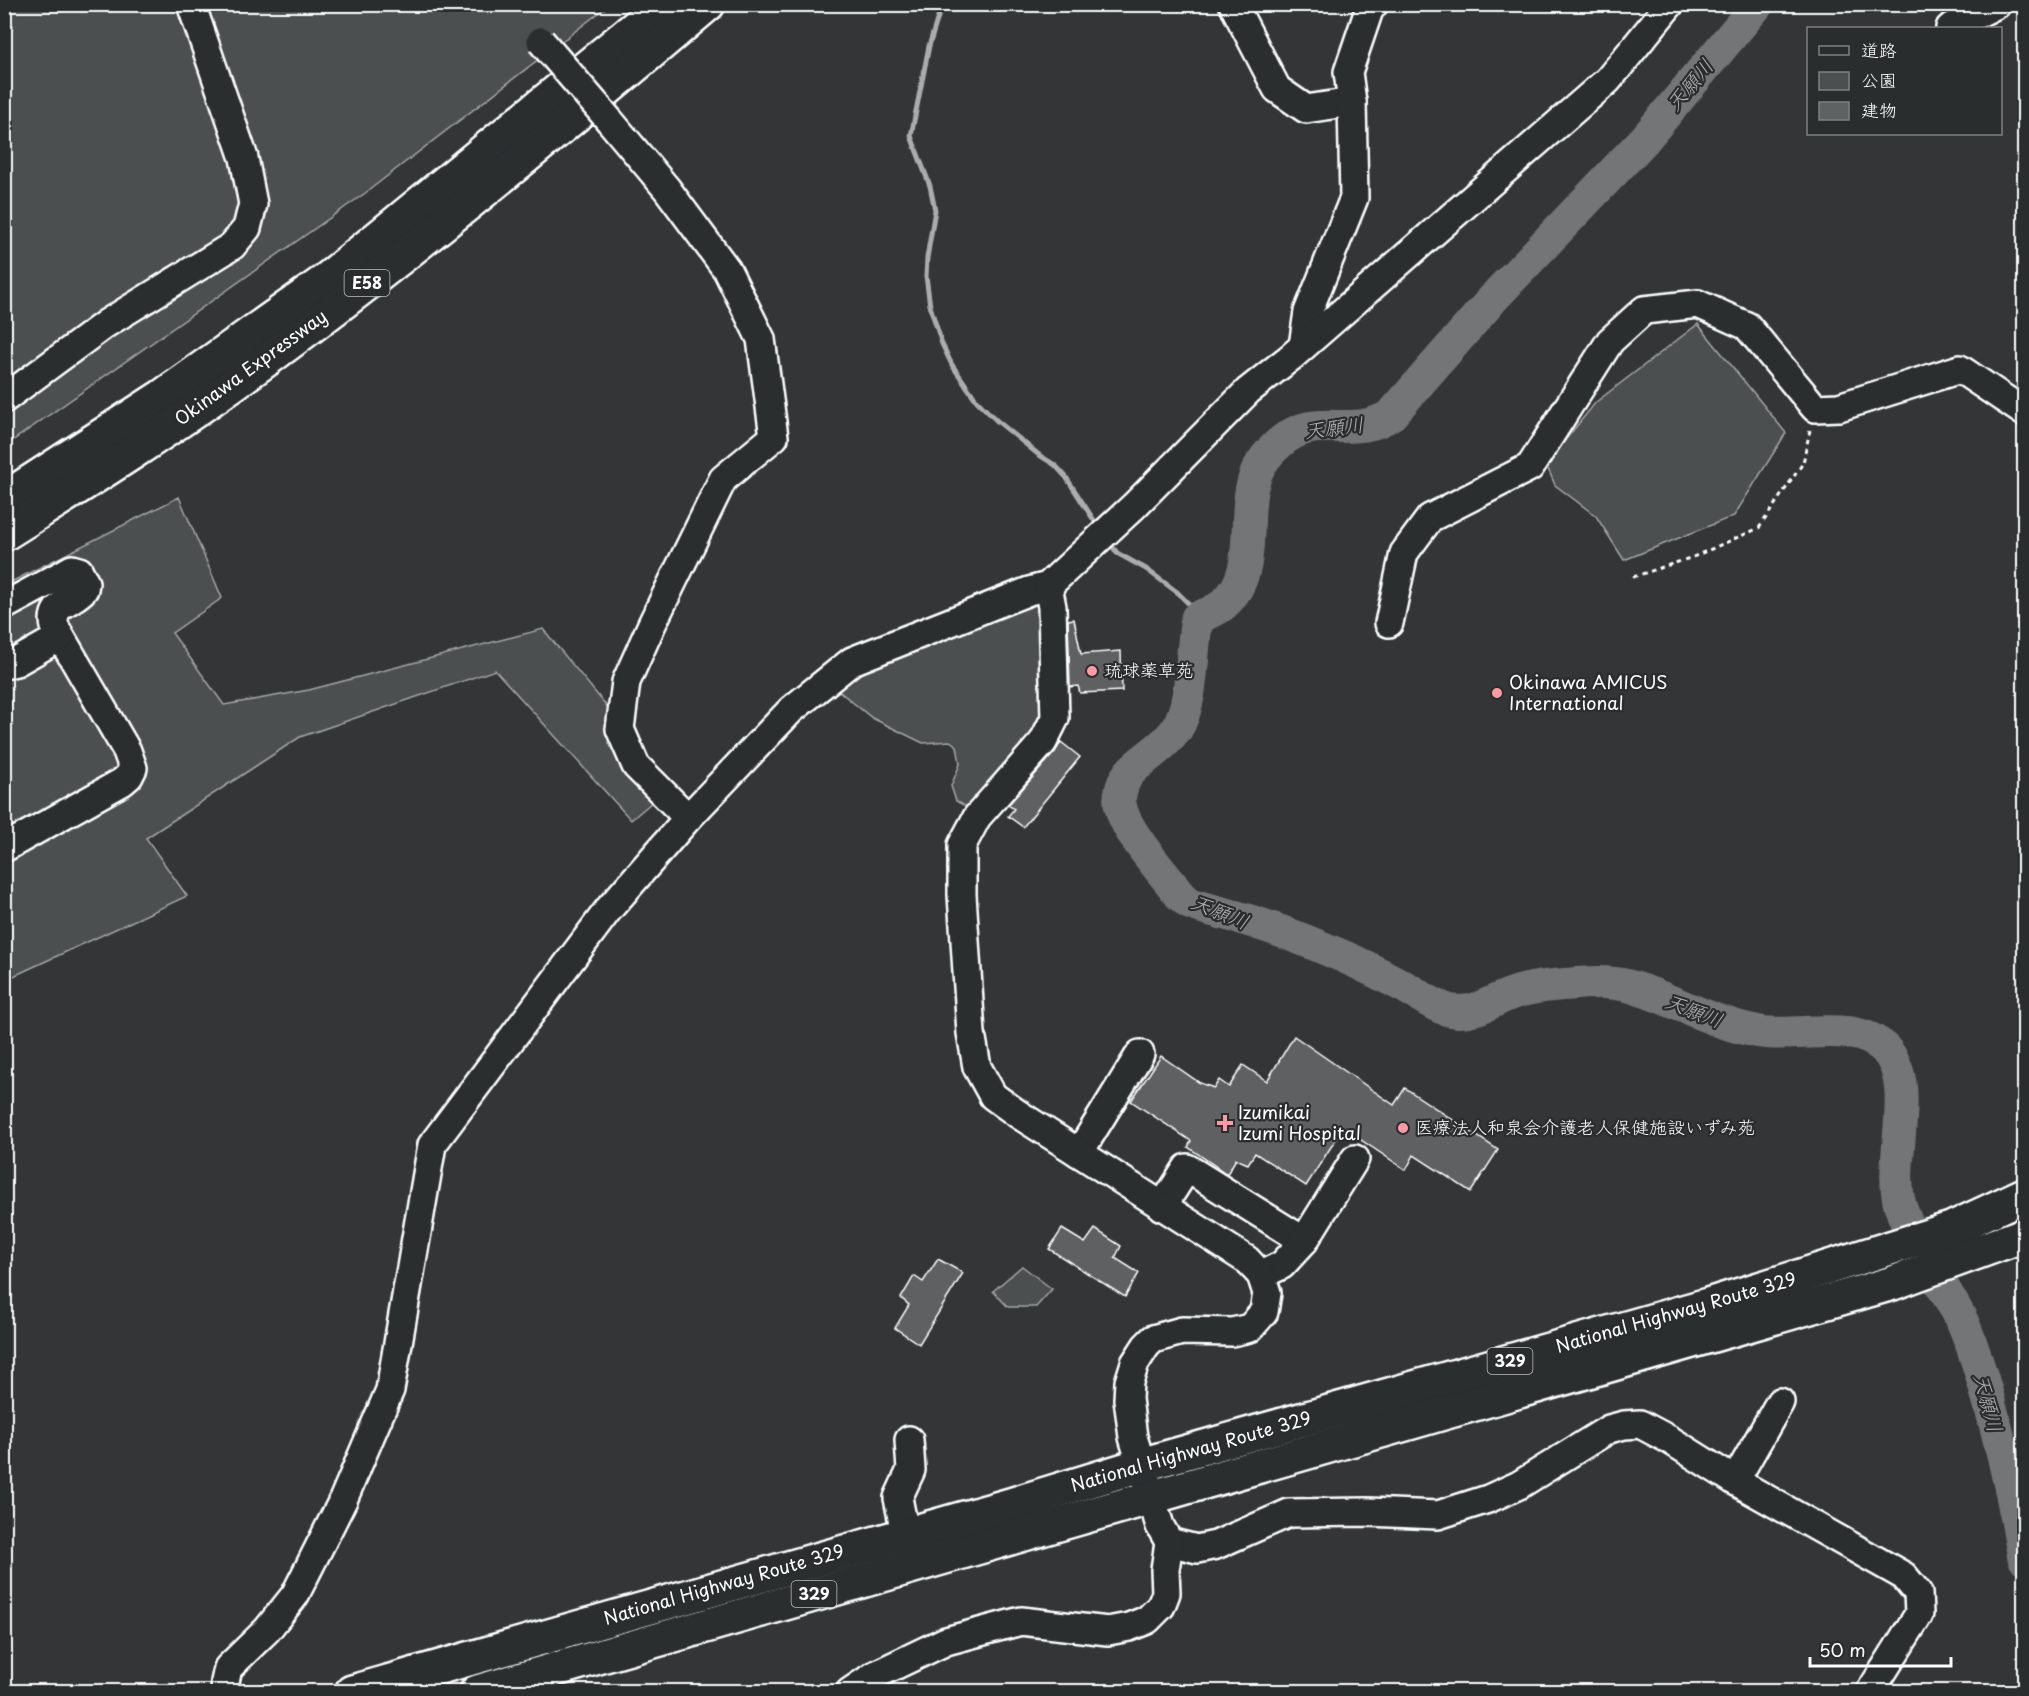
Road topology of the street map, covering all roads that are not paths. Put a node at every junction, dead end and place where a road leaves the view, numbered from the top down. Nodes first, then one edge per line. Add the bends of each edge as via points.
1 (191, 4) edge
2 (663, 4) edge
3 (708, 4) edge
4 (1233, 4) edge
5 (1374, 4) edge
6 (1670, 4) edge
7 (1996, 4) edge
8 (1952, 27) edge
9 (541, 41) dead end
10 (1353, 102) junction
11 (1303, 346) junction
12 (4, 399) edge
13 (2025, 412) edge
14 (4, 499) edge
15 (4, 534) edge
16 (1048, 586) junction
17 (4, 606) edge
18 (1389, 623) dead end
19 (60, 637) junction
20 (4, 665) edge
21 (688, 818) junction
22 (4, 848) edge
23 (1140, 1054) dead end
24 (1079, 1153) junction
25 (1355, 1159) dead end
26 (1228, 1195) junction
27 (2025, 1195) edge
28 (1166, 1201) junction
29 (1204, 1227) junction
30 (2025, 1235) edge
31 (1304, 1240) junction
32 (1959, 1243) junction
33 (1271, 1270) junction
34 (1780, 1402) dead end
35 (909, 1440) dead end
36 (1141, 1465) junction
37 (1735, 1481) junction
38 (1151, 1497) junction
39 (905, 1533) junction
40 (1169, 1542) junction
41 (226, 1692) edge
42 (352, 1692) edge
43 (477, 1692) edge
44 (850, 1692) edge
45 (1870, 1692) edge

1 - 12 street via 244,158 253,204 247,228 232,246 107,322
2 - 14 highway, Okinawa Expressway / E58 via 325,281 154,402
3 - 15 highway, Okinawa Expressway / E58 via 451,217 242,377
4 - 10 street via 1277,89 1306,109
5 - 10 street via 1348,72
6 - 11 street via 1608,80
7 - 8 street
9 - 21 street, bridge via 668,189 727,270 761,339 774,437 723,479 626,682 620,729 636,766
10 - 11 street via 1354,198 1308,312
11 - 16 street via 1248,392
13 - 18 street via 1960,369 1839,407 1815,408 1747,326 1698,304 1644,310 1610,341 1530,466 1430,518 1404,553
16 - 21 street via 852,661 791,710
16 - 24 street via 1055,718 1043,742 977,817 962,845 962,895 971,1033 978,1067 993,1096
17 - 19 street via 72,569 79,571 84,589 56,610 52,618
19 - 20 street
19 - 22 street via 127,751 133,768 122,782
21 - 41 street via 608,910 432,1145 390,1390 343,1500 295,1595 267,1630 228,1668
23 - 24 street
24 - 28 street
25 - 31 street
26 - 28 street via 1187,1168
26 - 29 street
26 - 31 street
27 - 32 highway, National Highway Route 329 / 329
28 - 29 street
29 - 33 street via 1247,1260
30 - 32 highway, National Highway Route 329 / 329
31 - 33 street
32 - 36 highway, National Highway Route 329 / 329 via 1877,1254
32 - 38 highway, National Highway Route 329 / 329 via 1893,1283
33 - 36 street via 1264,1312 1250,1328 1232,1332 1182,1331 1153,1338 1146,1346 1135,1363 1128,1399
34 - 37 street
35 - 39 street via 911,1470 898,1498
36 - 38 street
36 - 39 highway, National Highway Route 329 / 329
37 - 40 street via 1640,1424 1624,1425 1592,1438 1519,1485 1438,1515 1288,1513 1216,1545 1197,1549
37 - 45 street via 1904,1576 1918,1593 1919,1614
38 - 40 street
38 - 43 highway, National Highway Route 329 / 329
39 - 42 highway, National Highway Route 329 / 329
40 - 44 street via 1166,1593 1161,1606 1147,1620 1108,1632 1022,1621 946,1641 875,1675

